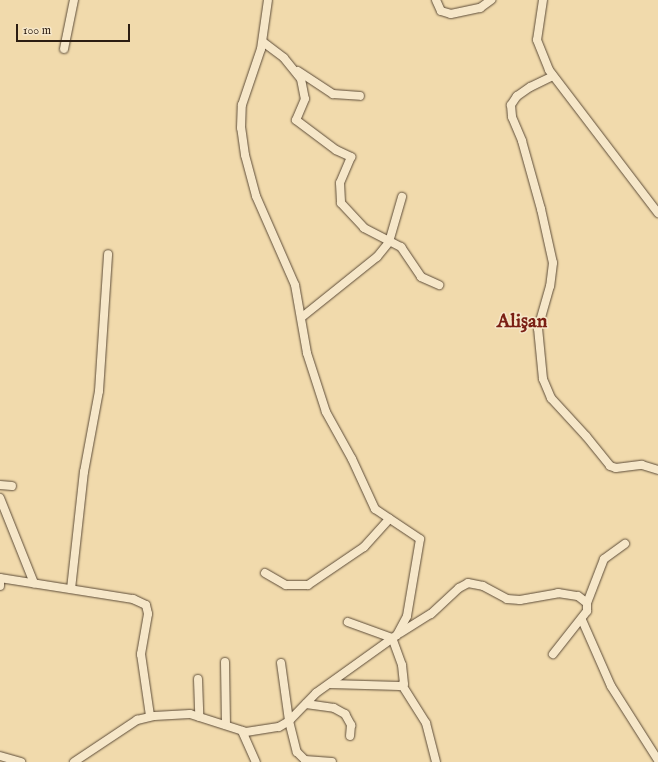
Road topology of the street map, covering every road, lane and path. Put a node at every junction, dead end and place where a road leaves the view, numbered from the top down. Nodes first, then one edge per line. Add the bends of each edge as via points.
1 (74, 0) edge
2 (268, 0) edge
3 (436, 0) edge
4 (491, 0) edge
5 (542, 0) edge
6 (263, 42) junction
7 (64, 49) dead end
8 (297, 71) junction
9 (553, 76) junction
10 (360, 96) dead end
11 (402, 197) dead end
12 (658, 213) edge
13 (389, 242) junction
14 (108, 254) dead end
15 (439, 286) dead end
16 (302, 316) junction
17 (658, 470) edge
18 (0, 485) edge
19 (12, 486) dead end
20 (0, 498) edge
21 (389, 519) junction
22 (625, 544) dead end
23 (265, 573) dead end
24 (0, 578) edge
25 (34, 583) junction
26 (0, 586) edge
27 (71, 589) junction
28 (588, 603) junction
29 (582, 620) junction
30 (348, 622) dead end
31 (395, 636) junction
32 (553, 654) dead end
33 (225, 662) dead end
34 (281, 663) dead end
35 (198, 679) dead end
36 (329, 684) junction
37 (402, 685) junction
38 (306, 704) junction
39 (150, 716) junction
40 (199, 716) junction
41 (289, 721) junction
42 (226, 726) junction
43 (242, 731) junction
44 (350, 736) dead end
45 (0, 756) edge
46 (658, 760) edge
47 (21, 762) edge
48 (74, 762) edge
49 (256, 762) edge
50 (332, 762) edge
51 (436, 762) edge

1 - 7 street
2 - 6 street
3 - 4 street via 441,11 451,14 480,8
5 - 9 street via 537,40 541,54
6 - 8 street
6 - 16 street via 242,105 243,142 256,196 288,268
8 - 10 street via 333,94
8 - 13 street via 303,84 304,99 296,120 336,150 351,157 340,183 341,202 364,228
9 - 12 street
9 - 17 street via 530,87 517,96 511,105 512,117 522,141 541,208 553,263 550,286 538,328 543,378 551,398 610,466 616,468 642,465
11 - 13 street
13 - 15 street via 401,247 421,277
13 - 16 street via 363,270
14 - 27 street via 99,391 84,472
16 - 21 street via 307,353 323,405 352,459 370,502
18 - 19 street
20 - 25 street
21 - 23 street via 368,543 308,585 286,585
21 - 31 street via 417,536 420,544 408,616
22 - 28 street via 604,559
24 - 25 street
24 - 26 street
25 - 27 street
27 - 39 street via 133,599 146,605 148,614 141,660
28 - 29 street
28 - 31 street via 578,596 565,594 507,599 483,586 468,583 431,614
29 - 32 street
29 - 46 street via 611,686
30 - 31 street
31 - 36 street
31 - 37 street via 403,671
33 - 42 street
34 - 41 street
35 - 40 street
36 - 37 street
36 - 38 street
37 - 51 street via 426,723
38 - 41 street
38 - 44 street via 334,708 345,714 351,724
39 - 40 street via 181,713
39 - 48 street via 137,720
40 - 42 street
41 - 43 street via 270,730
41 - 50 street via 294,746 302,759
42 - 43 street
43 - 49 street
45 - 47 street

